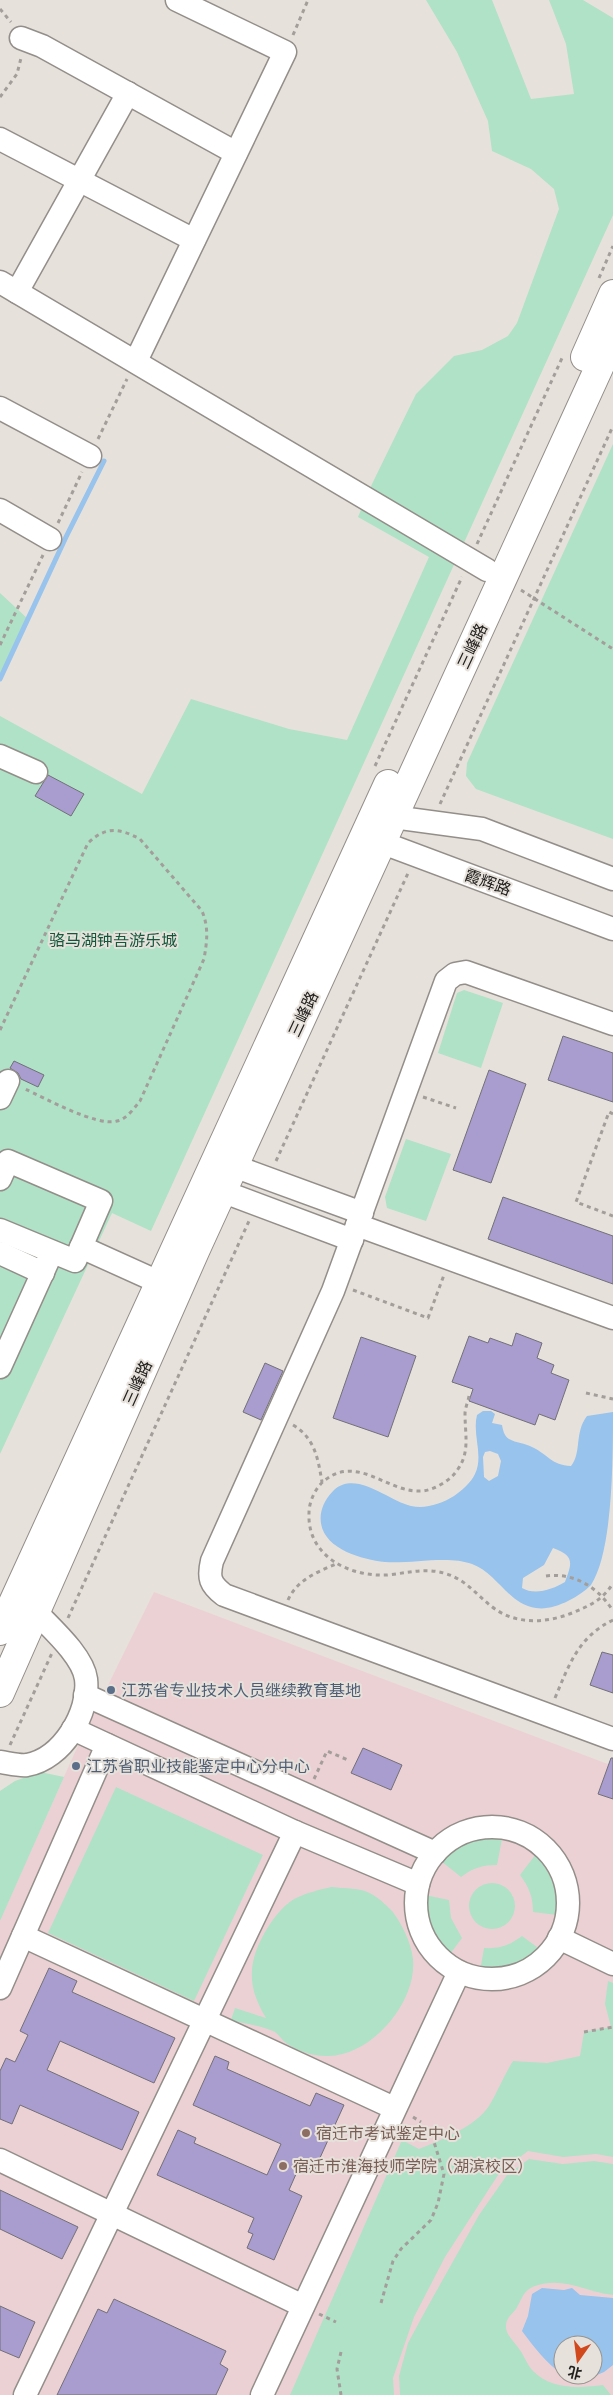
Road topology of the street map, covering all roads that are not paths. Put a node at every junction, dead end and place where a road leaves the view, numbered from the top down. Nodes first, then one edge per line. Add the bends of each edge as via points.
1 (177, 0) edge
2 (21, 38) dead end
3 (128, 93) junction
4 (0, 139) edge
5 (236, 153) junction
6 (78, 180) junction
7 (194, 240) junction
8 (8, 287) edge
9 (613, 294) edge
10 (613, 337) edge
11 (136, 361) junction
12 (0, 408) edge
13 (90, 456) road end
14 (0, 510) edge
15 (50, 539) road end
16 (495, 574) junction
17 (0, 756) edge
18 (36, 772) dead end
19 (384, 814) junction
20 (373, 839) junction
21 (613, 879) edge
22 (613, 929) edge
23 (613, 1024) edge
24 (225, 1163) junction
25 (0, 1179) edge
26 (213, 1188) junction
27 (357, 1226) junction
28 (0, 1230) edge
29 (81, 1247) junction
30 (52, 1252) junction
31 (0, 1253) edge
32 (43, 1273) junction
33 (168, 1287) junction
34 (613, 1318) edge
35 (0, 1367) edge
36 (36, 1612) junction
37 (0, 1631) edge
38 (0, 1693) edge
39 (85, 1695) junction
40 (73, 1729) junction
41 (613, 1739) edge
42 (107, 1745) junction
43 (1, 1762) edge
44 (295, 1832) junction
45 (435, 1853) junction
46 (418, 1884) junction
47 (23, 1936) junction
48 (559, 1938) junction
49 (613, 1964) edge
50 (459, 1972) junction
51 (0, 1988) edge
52 (205, 2021) junction
53 (394, 2108) junction
54 (0, 2160) edge
55 (112, 2214) junction
56 (303, 2306) junction
57 (25, 2395) edge
58 (262, 2395) edge

1 - 5 street via 285,52
2 - 3 street
3 - 5 street
3 - 6 street
4 - 6 street
5 - 7 street
6 - 7 street
6 - 8 street
7 - 11 street
8 - 11 street
9 - 16 main road, 三峰路
10 - 16 main road, 三峰路
11 - 16 street
12 - 13 street
14 - 15 street
16 - 19 main road, 三峰路
17 - 18 street
19 - 20 main road, 三峰路
19 - 21 street via 482,829
20 - 22 street, 霞辉路
20 - 24 main road, 三峰路
23 - 27 street via 482,976 466,972 455,974 446,981
24 - 26 main road, 三峰路
24 - 27 street via 268,1178
25 - 29 street via 8,1161 101,1201
26 - 27 street via 256,1204
26 - 33 main road, 三峰路
27 - 34 street
27 - 41 street via 336,1284 212,1561 209,1574 212,1586 224,1595
28 - 30 street
29 - 30 street via 75,1262
29 - 33 street
30 - 32 street
31 - 32 street
32 - 35 street
33 - 36 main road, 三峰路
33 - 37 main road, 三峰路
36 - 38 main road, 三峰路
36 - 39 street via 72,1649 86,1678
39 - 40 street
39 - 45 street
40 - 42 street
40 - 43 street via 52,1754 27,1765
42 - 44 street
42 - 47 street
44 - 46 street
44 - 52 street
45 - 46 street via 425,1865
45 - 48 street via 462,1833 487,1827 512,1830 534,1840 553,1857 565,1879 568,1904 564,1929
46 - 50 street via 416,1914 424,1938 439,1958
47 - 51 street
47 - 52 street
48 - 49 street
48 - 50 street via 552,1951 532,1968 509,1977 484,1979
50 - 53 street
52 - 53 street
52 - 55 street
53 - 56 street
54 - 55 street
55 - 56 street
55 - 57 street
56 - 58 street

